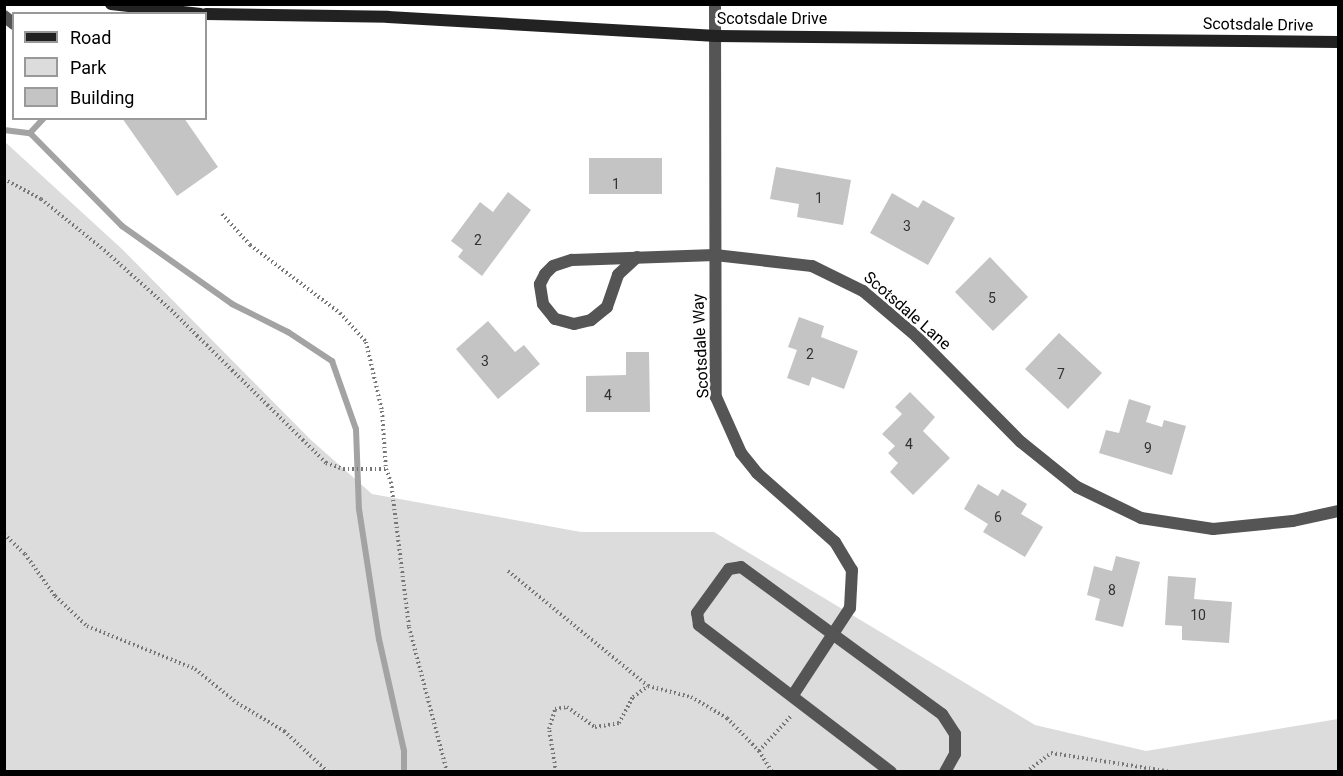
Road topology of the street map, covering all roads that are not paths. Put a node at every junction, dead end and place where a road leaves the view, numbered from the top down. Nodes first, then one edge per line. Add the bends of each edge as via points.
1 (111, 4) edge
2 (715, 4) edge
3 (182, 12) edge
4 (207, 14) edge
5 (716, 36) junction
6 (1338, 42) edge
7 (715, 255) junction
8 (637, 257) junction
9 (1338, 512) edge
10 (833, 634) junction
11 (797, 699) junction
12 (891, 771) edge
13 (945, 771) edge

1 - 3 street
2 - 5 street
4 - 5 street, Scotsdale Drive via 388,17
5 - 6 street, Scotsdale Drive
5 - 7 street
7 - 8 street
7 - 9 street, Scotsdale Lane via 790,262 840,277 863,291 916,336 1022,442 1077,487 1141,518 1209,528 1293,521
7 - 10 street, Scotsdale Way via 716,397 729,432 758,473 835,542 852,570 850,608
8 - 8 street via 572,260 552,266 540,284 543,304 555,319 574,324 591,320 607,307 618,275
10 - 11 street
10 - 11 street via 741,567 729,569 697,613 699,625
10 - 13 street via 942,714 954,734 954,754
11 - 12 street

